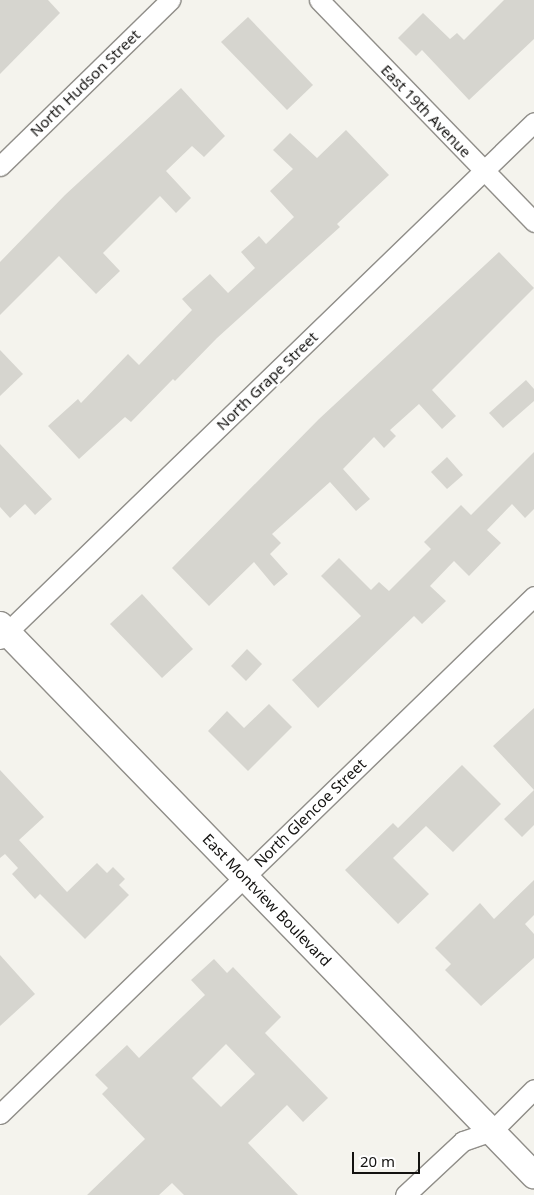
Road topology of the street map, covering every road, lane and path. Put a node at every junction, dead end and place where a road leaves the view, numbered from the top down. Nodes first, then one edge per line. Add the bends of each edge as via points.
1 (170, 0) edge
2 (319, 0) edge
3 (534, 122) edge
4 (0, 166) edge
5 (484, 171) junction
6 (534, 222) edge
7 (534, 596) edge
8 (2, 632) edge
9 (244, 876) junction
10 (534, 1089) edge
11 (0, 1114) edge
12 (492, 1131) junction
13 (534, 1175) edge
14 (404, 1195) edge

1 - 4 street, North Hudson Street
2 - 5 street, East 19th Avenue
3 - 5 street, North Grape Street
5 - 6 street, East 19th Avenue
5 - 8 street, North Grape Street
7 - 9 street, North Glencoe Street
8 - 9 street, East Montview Boulevard
9 - 11 street, North Glencoe Street
9 - 12 street, East Montview Boulevard
10 - 12 street
12 - 13 street, East Montview Boulevard
12 - 14 street via 458,1145

